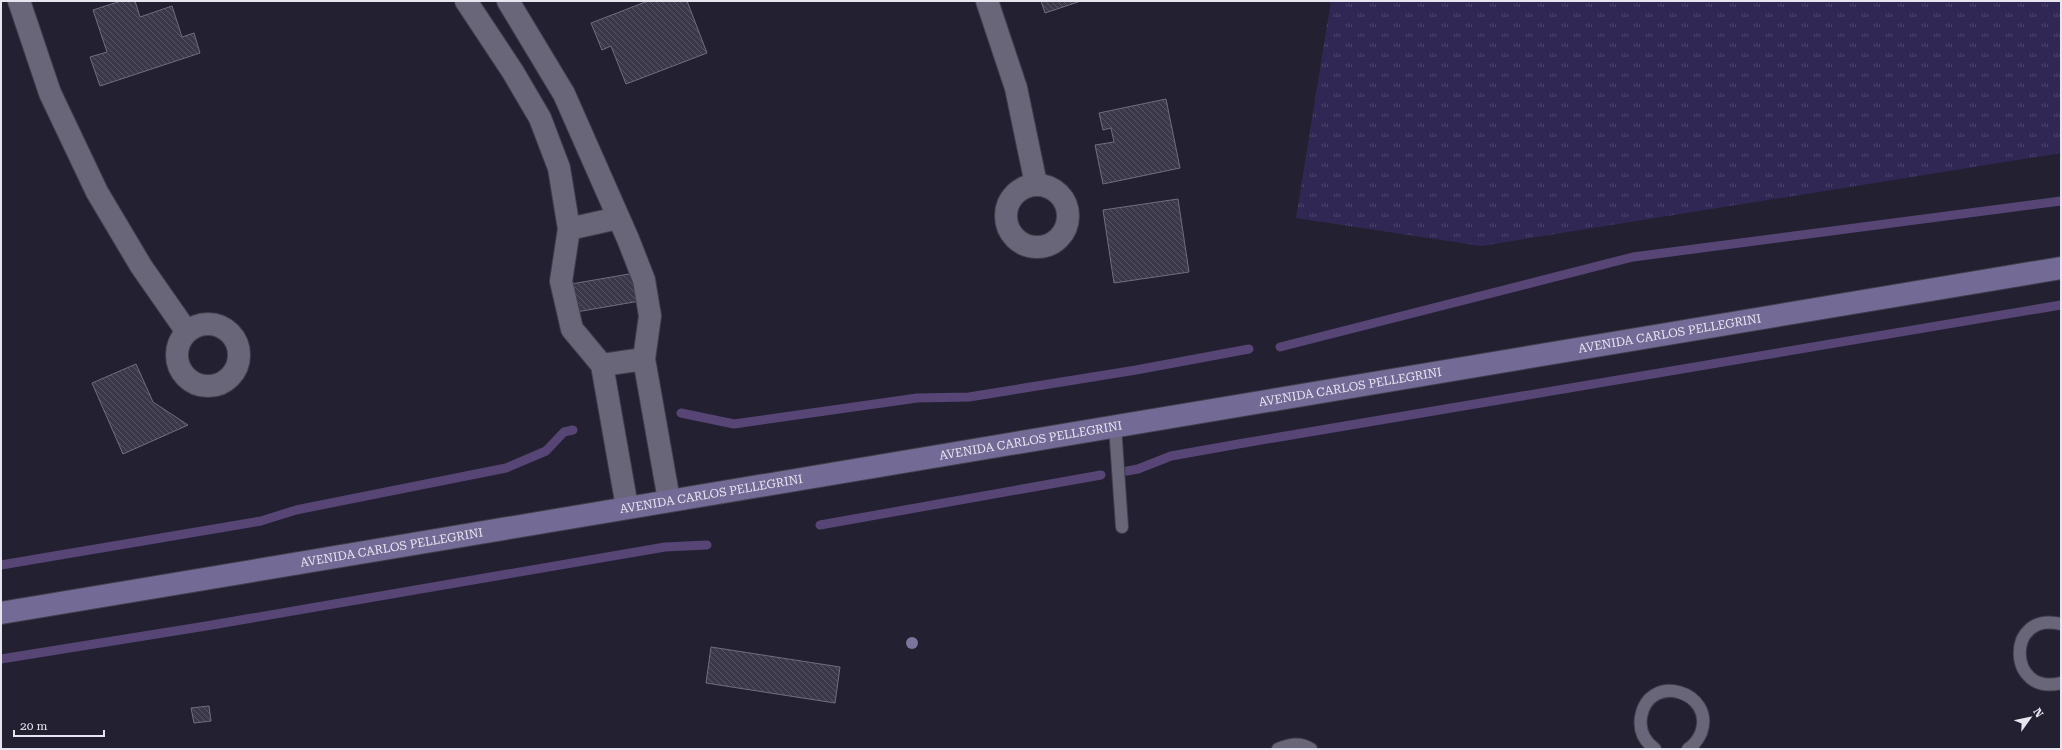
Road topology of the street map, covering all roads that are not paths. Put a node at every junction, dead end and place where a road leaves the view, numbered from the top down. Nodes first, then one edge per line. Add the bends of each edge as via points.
1 (19, 1) edge
2 (466, 1) edge
3 (508, 1) edge
4 (987, 1) edge
5 (1036, 184) dead end
6 (618, 218) junction
7 (569, 229) junction
8 (2061, 268) edge
9 (187, 332) dead end
10 (644, 359) junction
11 (602, 365) junction
12 (1115, 426) junction
13 (669, 500) junction
14 (627, 507) junction
15 (1122, 527) dead end
16 (1, 613) edge
17 (2061, 624) edge
18 (2061, 683) edge
19 (1278, 749) edge
20 (1311, 749) edge
21 (1655, 749) edge
22 (1688, 749) edge

1 - 9 street via 50,94 97,192 140,266
2 - 7 street via 540,118 559,168
3 - 6 street via 564,94
4 - 5 street via 1016,88
6 - 7 street
6 - 10 street via 644,280 650,316
7 - 11 street via 561,281 572,329
8 - 12 main road, AVENIDA CARLOS PELLEGRINI
10 - 11 street
10 - 13 street
11 - 14 street
12 - 13 main road, AVENIDA CARLOS PELLEGRINI
12 - 15 lane
13 - 14 main road, AVENIDA CARLOS PELLEGRINI
14 - 16 main road, AVENIDA CARLOS PELLEGRINI
17 - 18 lane via 2043,622 2033,627 2020,643 2019,653 2020,663 2033,680 2047,684
19 - 20 lane via 1298,744
21 - 22 lane via 1646,742 1641,732 1642,712 1654,695 1674,690 1693,699 1703,718 1699,738

